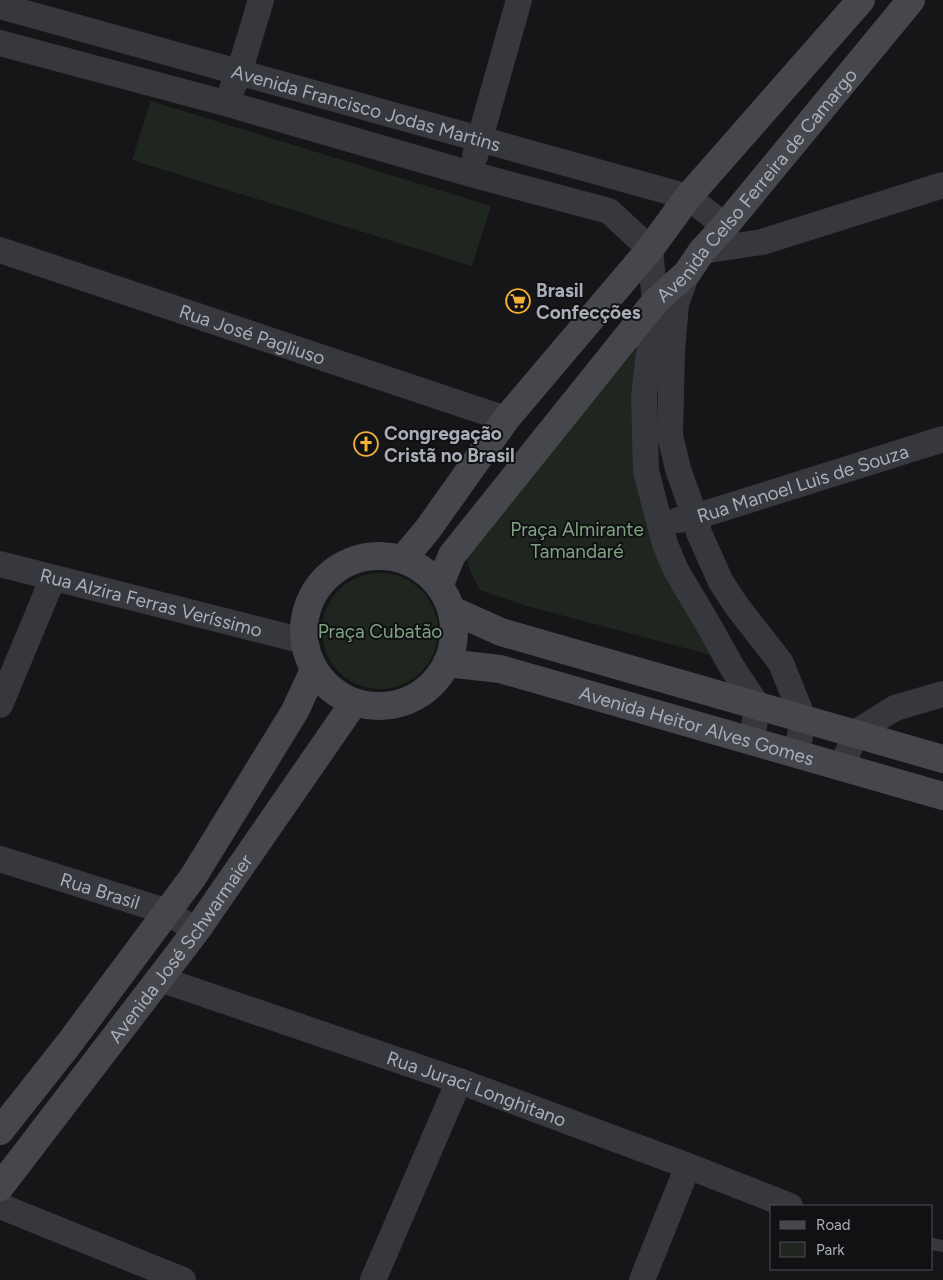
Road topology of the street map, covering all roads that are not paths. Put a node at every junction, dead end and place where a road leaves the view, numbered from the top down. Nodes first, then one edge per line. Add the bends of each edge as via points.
1 (261, 0) edge
2 (519, 0) edge
3 (861, 0) edge
4 (911, 0) edge
5 (0, 6) edge
6 (0, 43) edge
7 (239, 73) junction
8 (225, 103) junction
9 (480, 139) junction
10 (471, 174) junction
11 (943, 185) edge
12 (688, 197) junction
13 (725, 226) junction
14 (650, 249) junction
15 (0, 250) edge
16 (695, 262) junction
17 (655, 302) junction
18 (506, 419) junction
19 (943, 439) edge
20 (695, 517) junction
21 (660, 524) junction
22 (403, 559) junction
23 (0, 564) edge
24 (53, 578) junction
25 (440, 584) junction
26 (452, 610) junction
27 (304, 641) junction
28 (447, 663) junction
29 (314, 670) junction
30 (943, 694) edge
31 (352, 704) junction
32 (757, 705) junction
33 (0, 706) edge
34 (803, 718) junction
35 (855, 733) junction
36 (752, 741) junction
37 (797, 754) junction
38 (943, 759) edge
39 (842, 768) junction
40 (943, 796) edge
41 (0, 859) edge
42 (168, 912) junction
43 (196, 931) junction
44 (160, 979) junction
45 (458, 1082) junction
46 (0, 1131) edge
47 (688, 1166) junction
48 (0, 1187) edge
49 (787, 1205) edge
50 (0, 1206) edge
51 (183, 1280) edge
52 (374, 1280) edge
53 (642, 1280) edge

1 - 7 street
2 - 9 street
3 - 12 street, Avenida Celso Ferreira de Camargo
4 - 13 street, Avenida Celso Ferreira de Camargo
5 - 7 street, Avenida Francisco Jodas Martins
6 - 8 street, Avenida Francisco Jodas Martins
7 - 8 street
7 - 9 street, Avenida Francisco Jodas Martins
8 - 10 street, Avenida Francisco Jodas Martins
9 - 10 street
9 - 12 street, Avenida Francisco Jodas Martins
10 - 14 street, Avenida Francisco Jodas Martins via 609,211
11 - 16 street
12 - 13 street, Avenida Francisco Jodas Martins
12 - 14 street, Avenida Celso Ferreira de Camargo
13 - 16 street, Avenida Celso Ferreira de Camargo
14 - 17 street
14 - 18 street, Avenida Celso Ferreira de Camargo
15 - 18 street, Rua José Pagliuso
16 - 17 street, Avenida Celso Ferreira de Camargo
16 - 20 street via 676,304 670,435
17 - 21 street via 644,396 646,471
17 - 25 street, Avenida Celso Ferreira de Camargo via 452,555
18 - 22 street, Avenida Celso Ferreira de Camargo
19 - 20 street, Rua Manoel Luis de Souza
20 - 21 street, Rua Manoel Luis de Souza
20 - 34 street via 698,534 721,582 781,663
21 - 32 street via 676,570
22 - 25 street
22 - 27 street via 378,555 361,558 330,573 314,592 305,616
23 - 24 street, Rua Alzira Ferras Veríssimo
24 - 27 street, Rua Alzira Ferras Veríssimo
24 - 33 street
25 - 26 street
26 - 28 street via 455,635
26 - 32 street, Avenida Heitor Alves Gomes via 502,632
27 - 29 street
28 - 31 street via 436,681 415,697 390,705
28 - 36 street, Avenida Heitor Alves Gomes via 500,669
29 - 31 street via 328,686
29 - 42 street, Avenida José Schwarmaier via 290,719
30 - 35 street via 894,708
31 - 43 street, Avenida José Schwarmaier
32 - 34 street, Avenida Heitor Alves Gomes
32 - 36 street
34 - 35 street, Avenida Heitor Alves Gomes
34 - 37 street
35 - 38 street, Avenida Heitor Alves Gomes
35 - 39 street
36 - 37 street, Avenida Heitor Alves Gomes
37 - 39 street, Avenida Heitor Alves Gomes
39 - 40 street, Avenida Heitor Alves Gomes
41 - 42 street, Rua Brasil
42 - 43 street, Rua Brasil
42 - 46 street, Avenida José Schwarmaier
43 - 44 street, Avenida José Schwarmaier
44 - 45 street, Rua Juraci Longhitano
44 - 48 street, Avenida José Schwarmaier
45 - 47 street, Rua Juraci Longhitano
45 - 52 street
47 - 49 street, Rua Juraci Longhitano
47 - 53 street
50 - 51 street

